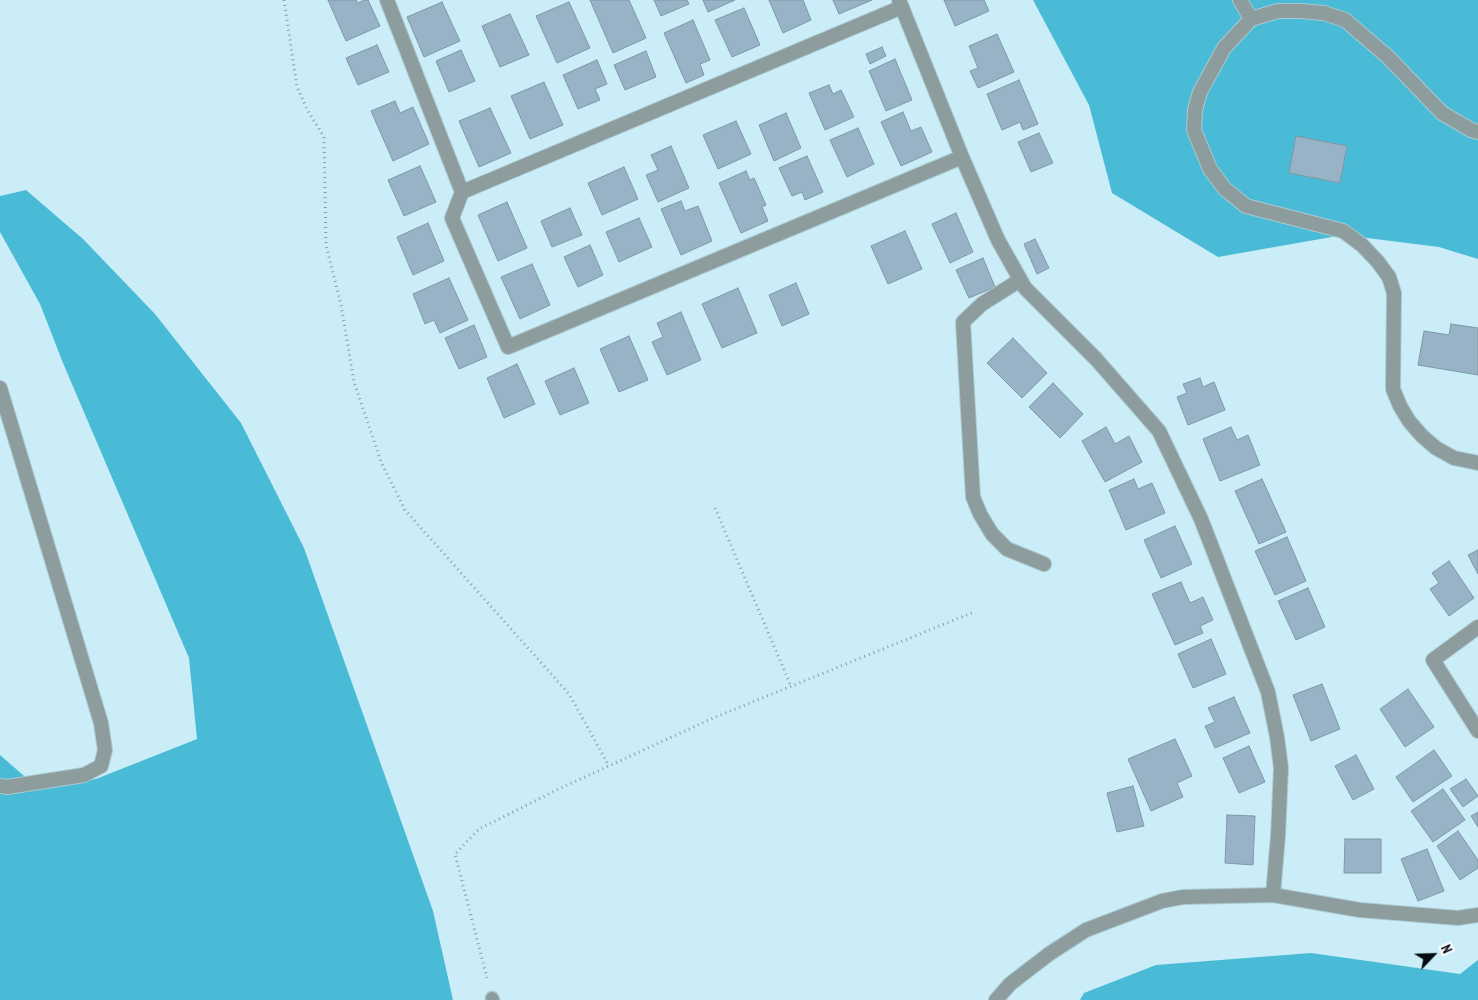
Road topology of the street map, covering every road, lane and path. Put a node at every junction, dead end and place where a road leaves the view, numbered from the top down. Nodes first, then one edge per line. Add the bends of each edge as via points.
1 (284, 0) edge
2 (387, 0) edge
3 (1240, 0) edge
4 (901, 4) edge
5 (1251, 19) junction
6 (1478, 132) edge
7 (962, 158) junction
8 (462, 192) junction
9 (1020, 280) junction
10 (0, 388) edge
11 (1478, 463) edge
12 (714, 508) dead end
13 (1044, 564) dead end
14 (974, 612) dead end
15 (1478, 628) edge
16 (791, 686) junction
17 (1478, 732) edge
18 (609, 766) junction
19 (0, 786) edge
20 (1273, 896) junction
21 (1478, 914) edge
22 (493, 999) edge
23 (996, 1000) edge

1 - 18 path via 296,87 324,137 326,245 341,305 354,382 381,462 405,510 569,694
2 - 8 street
3 - 5 street
4 - 7 street
4 - 8 street
5 - 6 street via 1278,11 1300,11 1324,13 1345,20 1388,57 1442,112
5 - 11 street via 1224,48 1200,92 1195,110 1194,130 1210,169 1225,189 1246,206 1343,231 1378,262 1389,277 1394,293 1393,389 1400,406 1409,421 1436,448 1454,458
7 - 8 street via 508,347 452,218
7 - 9 street via 998,240
9 - 13 street via 982,304 963,322 973,498 992,534 1007,549
9 - 20 street via 1159,431 1200,519 1268,692 1277,737 1281,768
10 - 19 street via 100,723 105,750 101,766 84,776
12 - 16 path
14 - 16 path
15 - 17 street via 1433,660
16 - 18 path
18 - 22 path via 480,829 455,854
20 - 21 street via 1360,910 1458,918
20 - 23 street via 1183,897 1135,911 1086,930 1010,984

